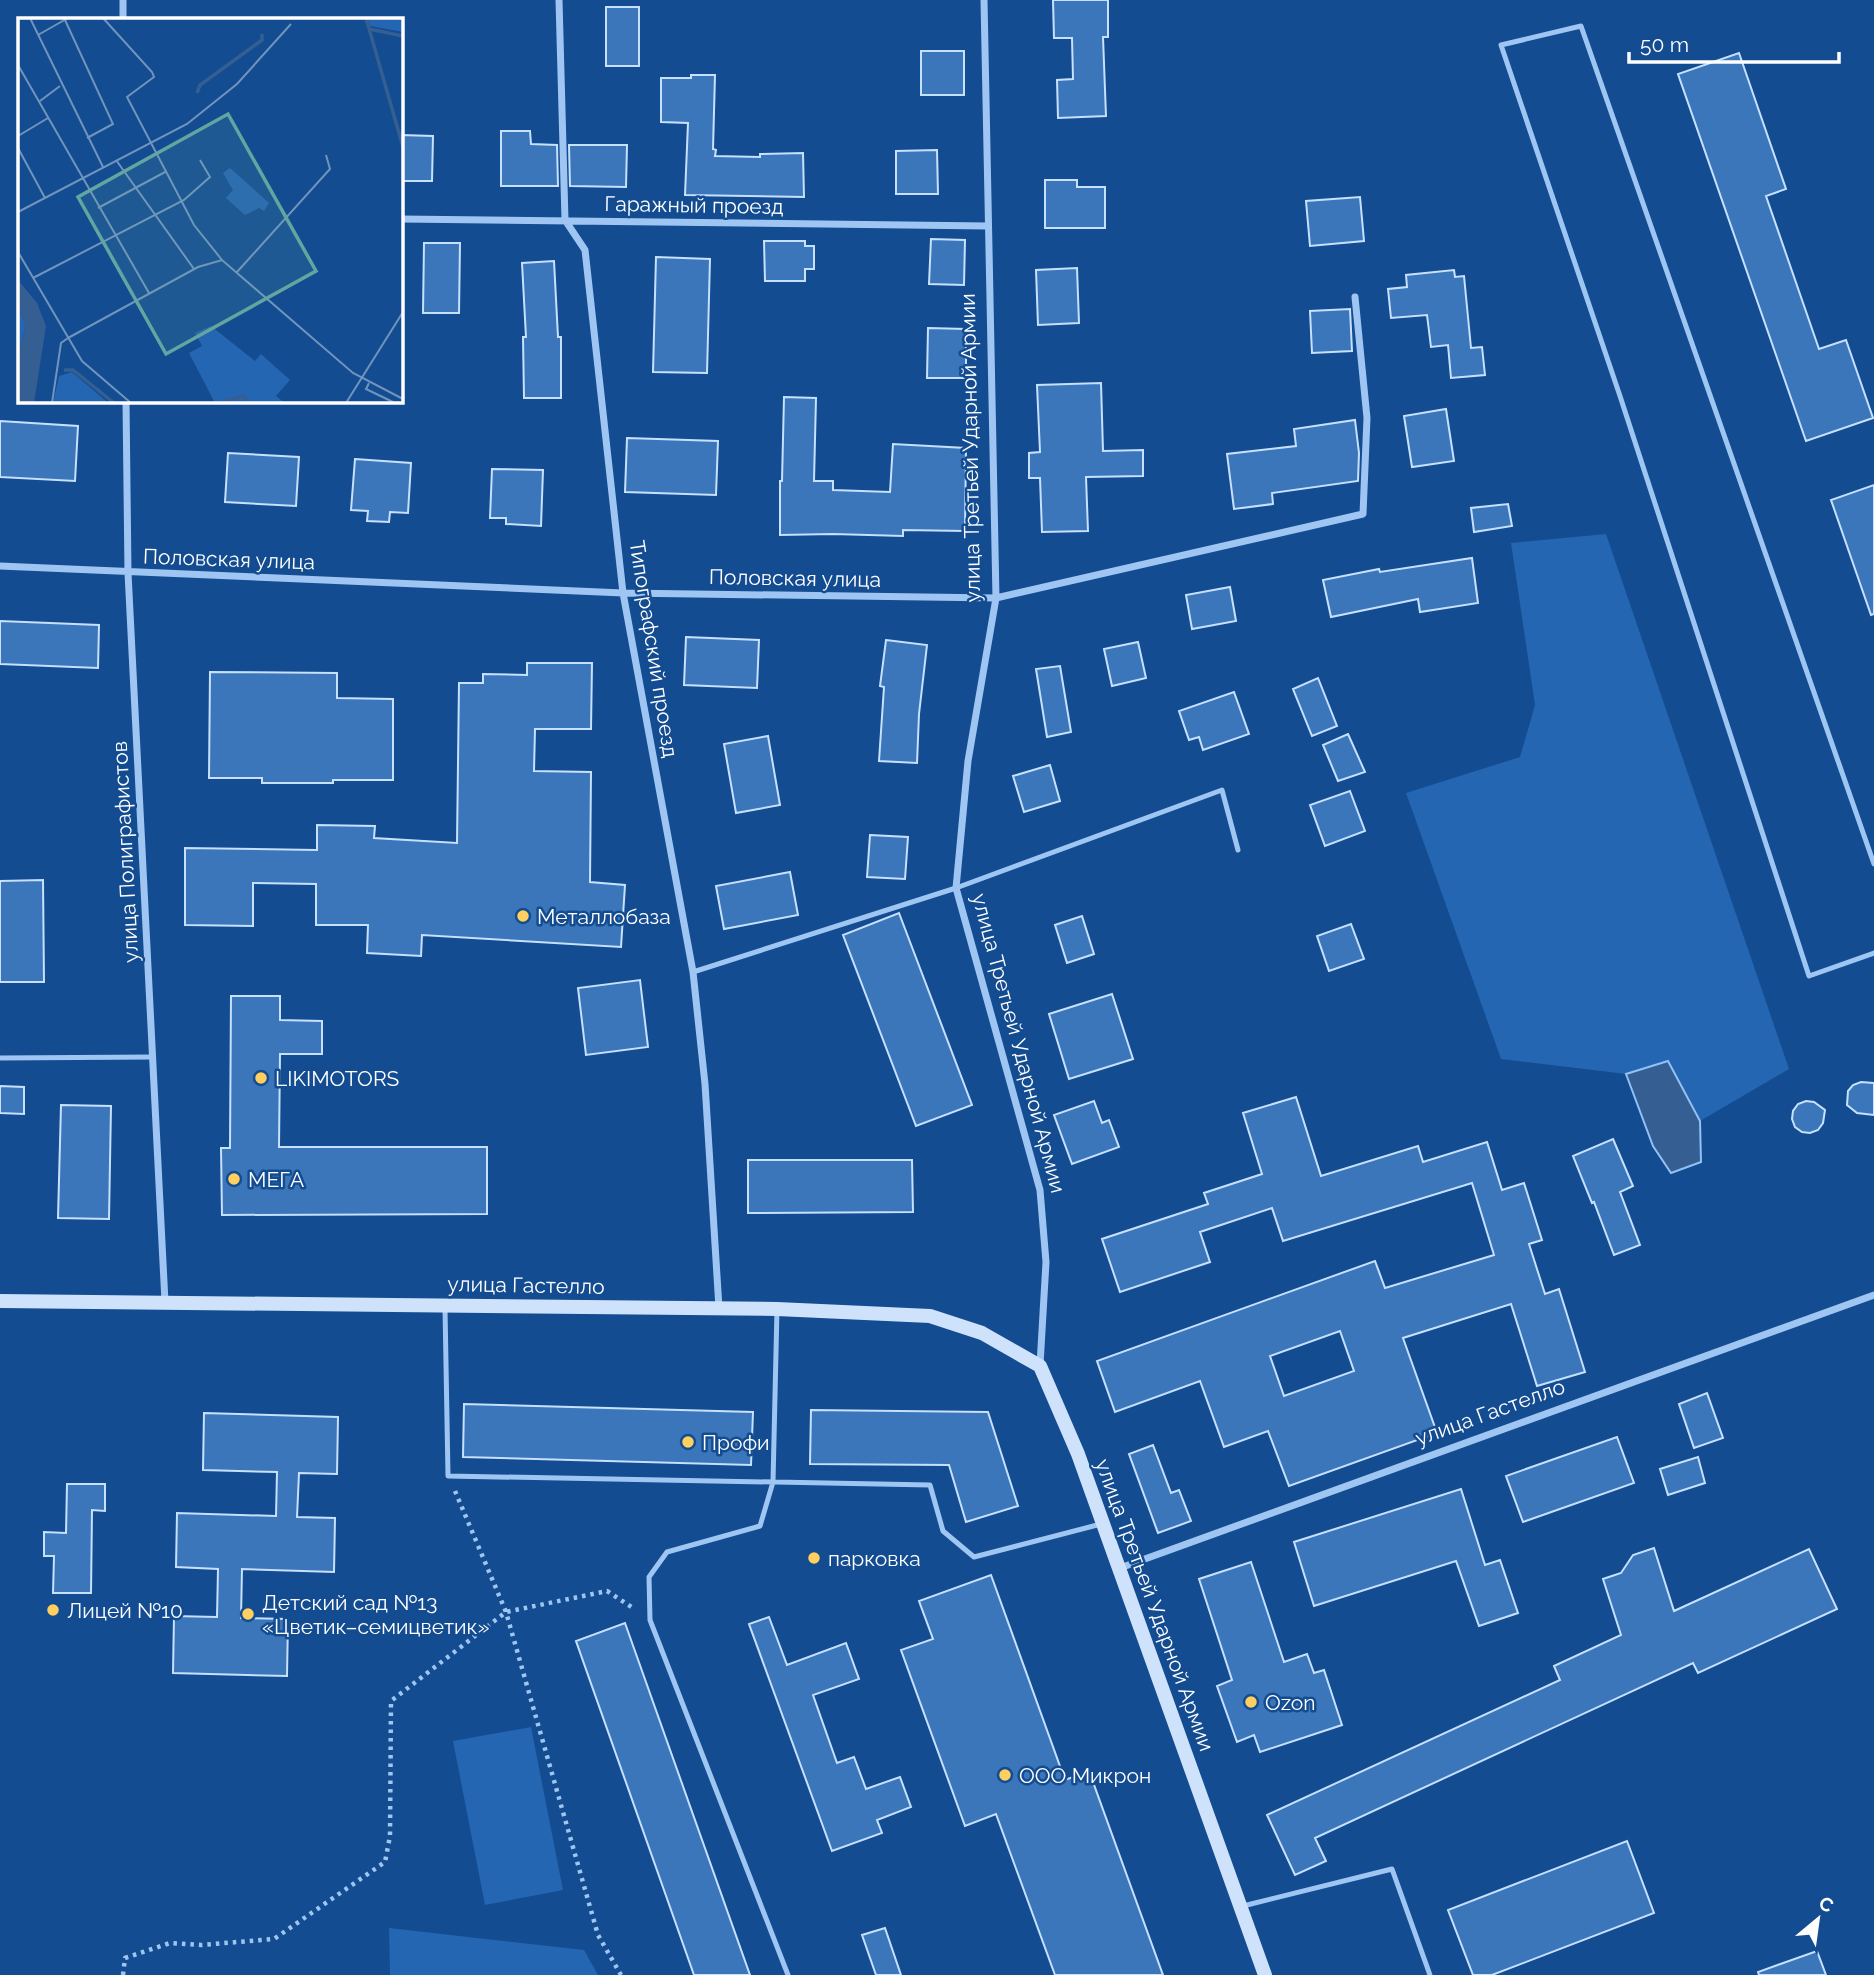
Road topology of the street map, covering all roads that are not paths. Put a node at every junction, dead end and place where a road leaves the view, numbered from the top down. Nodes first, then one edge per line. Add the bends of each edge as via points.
1 (123, 0) edge
2 (559, 0) edge
3 (984, 0) edge
4 (123, 18) edge
5 (402, 219) edge
6 (565, 220) junction
7 (988, 226) junction
8 (1355, 297) dead end
9 (126, 402) edge
10 (0, 566) edge
11 (128, 573) junction
12 (623, 593) junction
13 (996, 598) junction
14 (1238, 850) dead end
15 (1874, 864) edge
16 (956, 888) junction
17 (1874, 953) edge
18 (693, 972) junction
19 (153, 1057) junction
20 (0, 1058) edge
21 (1874, 1295) edge
22 (0, 1301) edge
23 (165, 1302) junction
24 (445, 1305) junction
25 (719, 1308) junction
26 (777, 1309) junction
27 (1040, 1366) junction
28 (773, 1482) junction
29 (1104, 1523) junction
30 (1119, 1567) junction
31 (1241, 1907) junction
32 (788, 1975) edge
33 (1265, 1975) edge
34 (1430, 1975) edge

1 - 4 street
2 - 6 street
3 - 7 street, улица Третьей Ударной Армии
5 - 6 street, Гаражный проезд
6 - 7 street, Гаражный проезд
6 - 12 street, Типографский проезд via 585,250
7 - 13 street, улица Третьей Ударной Армии
8 - 13 street, Половская улица via 1367,418 1363,514
9 - 11 street, улица Полиграфистов
10 - 11 street, Половская улица
11 - 12 street, Половская улица
11 - 19 street, улица Полиграфистов
12 - 13 street, Половская улица
12 - 18 street, Типографский проезд
13 - 16 street, улица Третьей Ударной Армии via 968,761
14 - 16 lane via 1222,790
15 - 17 lane via 1581,26 1501,45 1809,976
16 - 18 lane
16 - 27 street, улица Третьей Ударной Армии via 1040,1190 1046,1262
18 - 25 street, Типографский проезд
19 - 20 lane
19 - 23 street, улица Полиграфистов
21 - 30 street, улица Гастелло
22 - 23 main road, улица Гастелло
23 - 24 main road, улица Гастелло
24 - 25 main road, улица Гастелло
24 - 28 lane via 449,1476
25 - 26 main road, улица Гастелло
26 - 27 main road, улица Гастелло via 930,1316 982,1333
26 - 28 lane
27 - 29 main road, улица Третьей Ударной Армии
28 - 29 lane via 930,1485 943,1531 974,1557
28 - 32 lane via 760,1526 667,1552 649,1577 650,1620
29 - 30 main road, улица Третьей Ударной Армии
30 - 31 main road, улица Третьей Ударной Армии
31 - 33 main road, улица Третьей Ударной Армии
31 - 34 lane via 1392,1869

